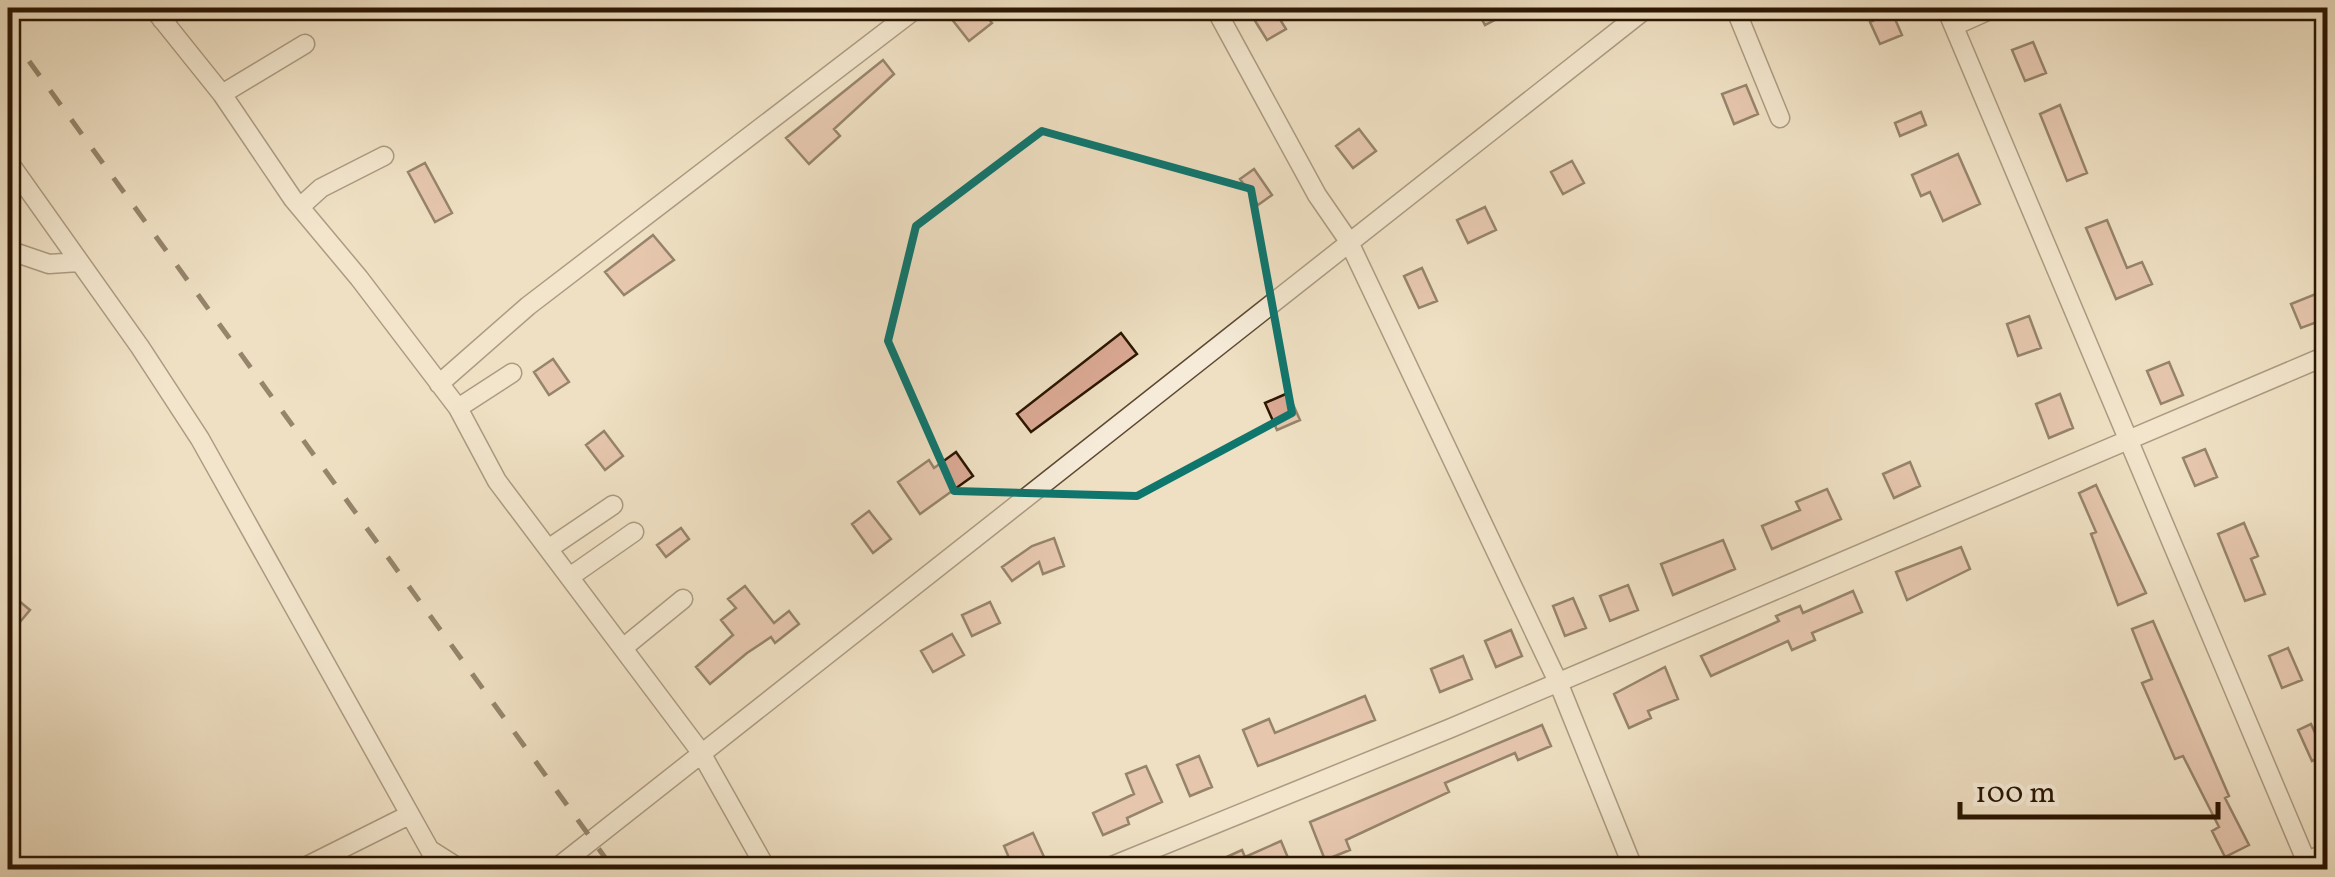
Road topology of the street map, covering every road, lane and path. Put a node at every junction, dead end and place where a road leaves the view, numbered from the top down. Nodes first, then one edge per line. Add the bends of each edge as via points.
1 (179, 8) edge
2 (917, 8) edge
3 (1215, 8) edge
4 (1648, 8) edge
5 (1735, 8) edge
6 (1946, 8) edge
7 (1994, 8) edge
8 (158, 14) edge
9 (1954, 26) junction
10 (305, 44) dead end
11 (222, 94) junction
12 (1780, 118) dead end
13 (384, 156) dead end
14 (8, 161) edge
15 (300, 207) junction
16 (1348, 240) junction
17 (8, 250) edge
18 (80, 262) junction
19 (2328, 354) edge
20 (512, 373) dead end
21 (439, 384) junction
22 (458, 408) junction
23 (2128, 438) junction
24 (614, 505) dead end
25 (634, 532) dead end
26 (550, 547) junction
27 (571, 576) junction
28 (684, 599) dead end
29 (623, 648) junction
30 (1558, 682) junction
31 (700, 751) junction
32 (407, 816) junction
33 (427, 847) junction
34 (2328, 852) edge
35 (2308, 865) edge
36 (299, 870) edge
37 (441, 870) edge
38 (462, 870) edge
39 (554, 870) edge
40 (767, 870) edge
41 (1102, 870) edge
42 (1634, 870) edge
43 (2286, 870) edge

1 - 8 street
2 - 21 street via 528,306
3 - 16 street
4 - 16 street
5 - 12 street
6 - 9 street
7 - 9 street
8 - 11 street
9 - 23 street
10 - 11 street
11 - 15 street
13 - 15 street via 321,188
14 - 18 street
15 - 21 street
16 - 30 street
16 - 31 street
17 - 18 street via 49,264
18 - 32 street via 200,439
19 - 23 street
20 - 22 street
21 - 22 street
22 - 26 street via 498,481
23 - 30 street
23 - 35 street
24 - 26 street
25 - 27 street
26 - 27 street
27 - 29 street
28 - 29 street
29 - 31 street
30 - 41 street
30 - 42 street
31 - 39 street
31 - 40 street
32 - 33 street
32 - 36 street
33 - 37 street
33 - 38 street
34 - 35 street
35 - 43 street

